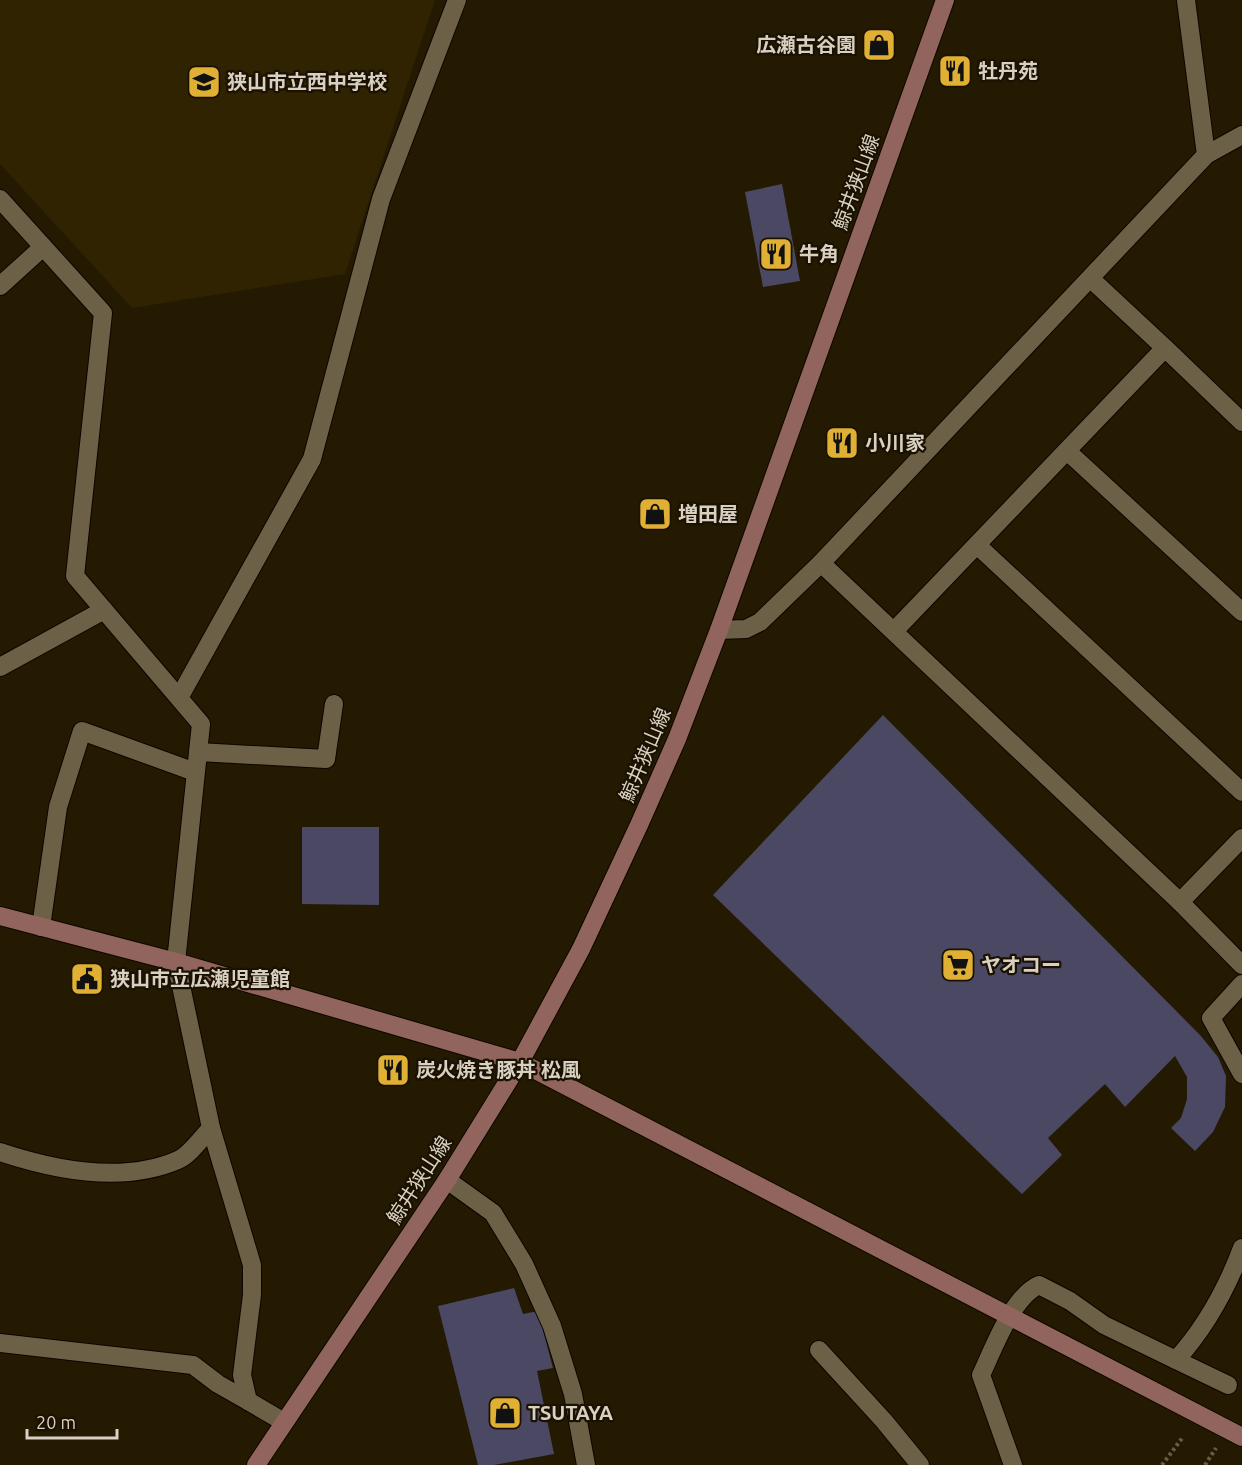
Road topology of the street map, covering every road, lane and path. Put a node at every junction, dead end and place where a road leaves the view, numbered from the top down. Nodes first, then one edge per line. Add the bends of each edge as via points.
1 (457, 0) edge
2 (945, 0) edge
3 (1186, 0) edge
4 (1242, 135) edge
5 (1206, 155) junction
6 (0, 198) edge
7 (44, 247) junction
8 (1091, 279) junction
9 (0, 286) edge
10 (1165, 348) junction
11 (1242, 422) edge
12 (1067, 451) junction
13 (977, 545) junction
14 (821, 563) junction
15 (104, 610) junction
16 (1242, 612) edge
17 (719, 630) junction
18 (895, 630) junction
19 (0, 667) edge
20 (180, 696) junction
21 (334, 704) dead end
22 (198, 752) junction
23 (195, 772) junction
24 (1242, 792) edge
25 (1242, 838) edge
26 (1180, 902) junction
27 (0, 916) edge
28 (41, 927) junction
29 (176, 962) junction
30 (1242, 965) edge
31 (1242, 984) edge
32 (520, 1062) junction
33 (1242, 1074) edge
34 (211, 1128) junction
35 (0, 1152) edge
36 (447, 1180) junction
37 (1242, 1248) edge
38 (1009, 1318) junction
39 (0, 1343) edge
40 (819, 1350) dead end
41 (1176, 1360) junction
42 (1228, 1385) dead end
43 (248, 1401) junction
44 (284, 1422) junction
45 (1183, 1437) dead end
46 (1242, 1437) edge
47 (1211, 1455) dead end
48 (256, 1465) edge
49 (586, 1465) edge
50 (920, 1465) edge
51 (1013, 1465) edge
52 (1162, 1465) edge
53 (1205, 1465) edge

1 - 20 street via 381,199 312,459
2 - 17 main road, 鯨井狭山線
3 - 5 street
4 - 5 street
5 - 8 street
6 - 7 street
7 - 9 street
7 - 15 street via 102,313 75,576
8 - 10 street
8 - 14 street
10 - 11 street
10 - 12 street
12 - 13 street
12 - 16 street
13 - 18 street
13 - 24 street
14 - 17 street via 760,622 746,629
14 - 18 street
15 - 19 street
15 - 20 street
17 - 32 main road, 鯨井狭山線 via 639,825 581,949
18 - 26 street
20 - 22 street via 201,724
21 - 22 street via 326,759
22 - 23 street
23 - 28 street via 82,732 58,807
23 - 29 street
25 - 26 street
26 - 30 street
27 - 28 main road
28 - 29 main road
29 - 32 main road
29 - 34 street
31 - 33 street via 1212,1017
32 - 36 main road, 鯨井狭山線
32 - 38 main road
34 - 35 street via 180,1160 123,1174 38,1164
34 - 43 street via 252,1265 242,1375
36 - 44 main road, 鯨井狭山線
36 - 49 street via 493,1213 524,1264 552,1326 573,1394
37 - 41 street via 1214,1306 1191,1344
38 - 41 street via 1032,1288 1039,1285 1104,1325
38 - 46 main road
38 - 51 street via 981,1375
39 - 43 street via 193,1365
40 - 50 street
41 - 42 street
43 - 44 street
44 - 48 main road, 鯨井狭山線
45 - 52 path
47 - 53 path

